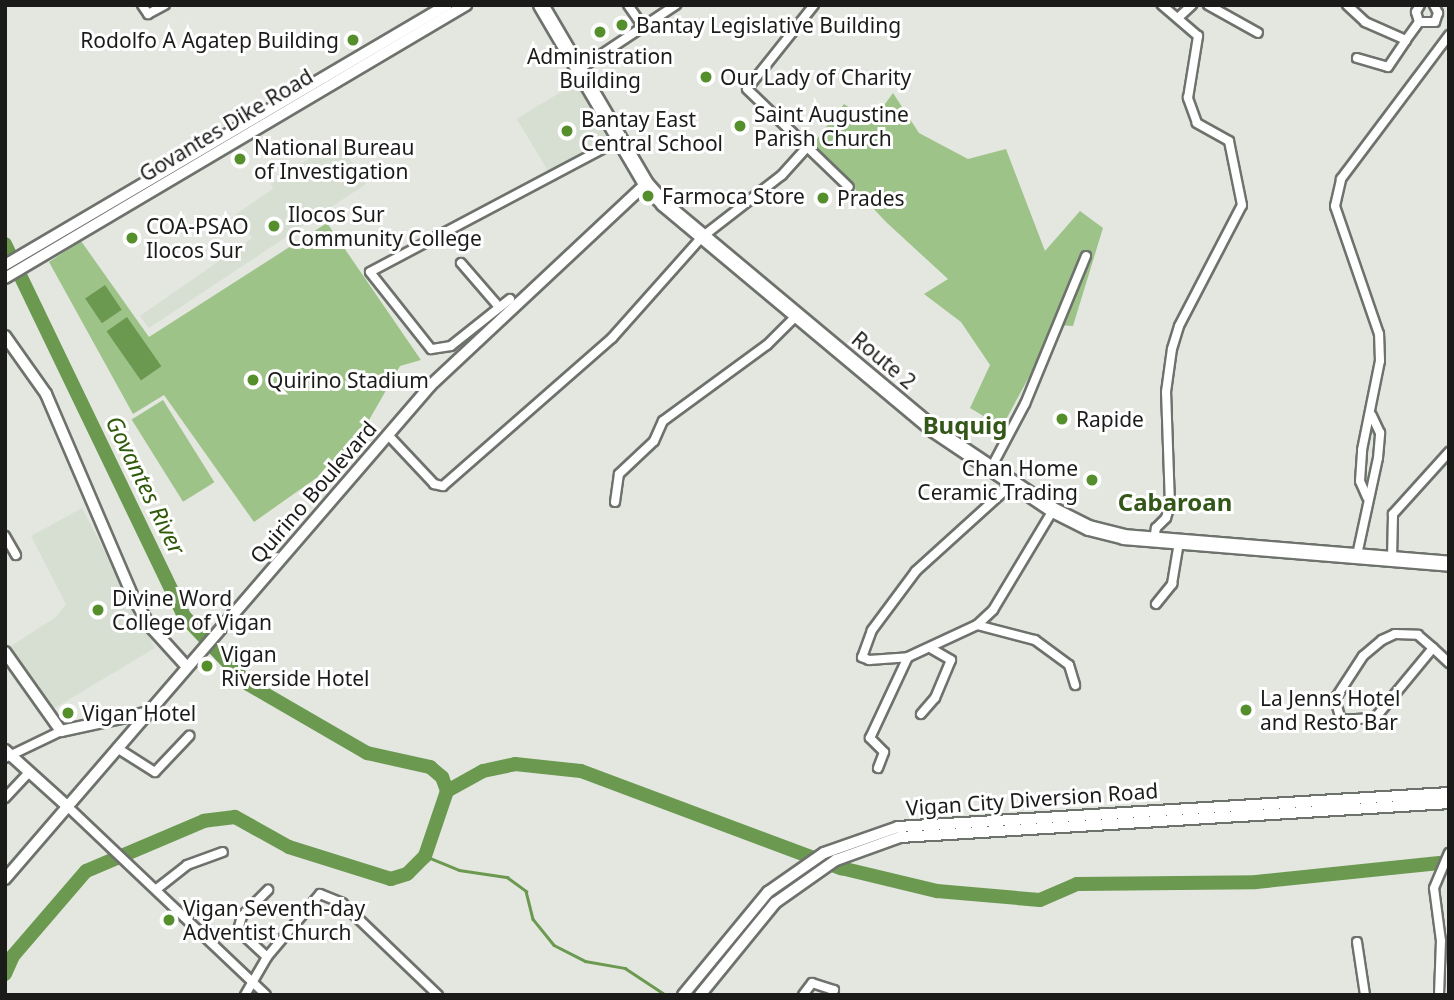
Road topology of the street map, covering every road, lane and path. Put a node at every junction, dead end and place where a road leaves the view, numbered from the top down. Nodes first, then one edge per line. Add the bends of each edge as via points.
1 (142, 5) edge
2 (165, 5) edge
3 (467, 5) edge
4 (541, 5) edge
5 (628, 5) edge
6 (676, 5) edge
7 (814, 5) edge
8 (1162, 5) edge
9 (1192, 5) edge
10 (1208, 5) edge
11 (1347, 5) edge
12 (1445, 5) edge
13 (1417, 6) edge
14 (444, 11) edge
15 (1436, 13) edge
16 (1179, 17) junction
17 (1419, 22) junction
18 (645, 29) junction
19 (1258, 33) dead end
20 (1449, 35) edge
21 (1406, 40) junction
22 (1357, 58) dead end
23 (578, 70) junction
24 (619, 139) junction
25 (808, 146) junction
26 (646, 184) junction
27 (849, 187) dead end
28 (702, 237) junction
29 (38, 252) junction
30 (1086, 256) dead end
31 (461, 263) dead end
32 (5, 265) edge
33 (5, 278) edge
34 (510, 299) dead end
35 (499, 307) junction
36 (797, 315) junction
37 (5, 336) edge
38 (1372, 416) junction
39 (389, 436) junction
40 (1449, 452) edge
41 (990, 470) junction
42 (1012, 484) junction
43 (1367, 497) junction
44 (615, 502) dead end
45 (1053, 510) junction
46 (5, 536) edge
47 (1154, 540) junction
48 (1179, 542) junction
49 (16, 555) dead end
50 (1357, 555) junction
51 (1392, 559) junction
52 (1449, 564) edge
53 (1156, 604) dead end
54 (978, 625) junction
55 (1433, 648) junction
56 (932, 649) junction
57 (5, 652) edge
58 (908, 657) junction
59 (190, 663) junction
60 (1449, 663) edge
61 (1075, 685) dead end
62 (145, 713) junction
63 (921, 714) dead end
64 (61, 732) junction
65 (189, 736) dead end
66 (117, 748) junction
67 (7, 754) edge
68 (877, 768) dead end
69 (29, 772) junction
70 (1449, 793) edge
71 (5, 798) edge
72 (1449, 803) edge
73 (67, 806) junction
74 (223, 852) dead end
75 (1448, 855) edge
76 (5, 879) edge
77 (158, 888) junction
78 (268, 890) dead end
79 (1357, 942) dead end
80 (267, 957) junction
81 (252, 980) junction
82 (686, 991) edge
83 (245, 995) edge
84 (267, 995) edge
85 (438, 995) edge
86 (700, 995) edge
87 (803, 995) edge
88 (832, 995) edge
89 (1365, 995) edge
90 (1439, 995) edge

1 - 2 street via 148,14
3 - 14 main road, Govantes Dike Road
4 - 23 highway, Route 2
5 - 18 street
6 - 18 street
7 - 25 street via 747,89
8 - 16 street
9 - 16 street
10 - 19 street
11 - 21 street via 1365,22
12 - 15 street
13 - 17 street
14 - 29 main road, Govantes Dike Road
15 - 17 street
15 - 20 street
16 - 47 street via 1199,40 1186,91 1191,108 1197,122 1229,141 1242,205 1179,326 1172,349 1165,430 1170,505
17 - 21 street
18 - 23 street
20 - 38 street via 1341,179 1335,206 1379,334
21 - 22 street via 1388,67
23 - 24 highway, Route 2
24 - 26 highway, Route 2
24 - 35 street via 370,272 431,349 451,346
25 - 27 street
25 - 28 street via 782,176
26 - 28 highway, Route 2
26 - 39 main road, Quirino Boulevard via 459,358
28 - 36 highway, Route 2
28 - 39 street via 612,338 443,486 434,484
29 - 32 main road, Govantes Dike Road
29 - 33 main road, Govantes Dike Road
30 - 41 street via 1025,404
31 - 35 street
34 - 35 street
36 - 41 highway, Route 2 via 934,430
36 - 44 street via 767,345 663,421 654,441 619,474
37 - 59 main road via 47,394 133,597 150,626
38 - 43 street via 1364,430 1360,481
38 - 43 street via 1380,433 1374,484
39 - 59 main road, Quirino Boulevard
40 - 51 street via 1394,514
41 - 42 highway, Route 2
42 - 45 highway, Route 2
42 - 58 street via 916,571 861,652 869,660
43 - 50 street
45 - 47 highway, Route 2 via 1104,533
45 - 54 street via 993,610
46 - 49 street
47 - 48 highway, Route 2
48 - 50 highway, Route 2
48 - 53 street via 1172,584
50 - 51 highway, Route 2
51 - 52 highway, Route 2
54 - 56 street
54 - 61 street via 1035,640 1069,665
55 - 55 street via 1408,632 1382,640 1363,656 1335,699 1341,720 1375,718
55 - 60 street
56 - 58 street
56 - 63 street via 951,660 935,698
57 - 64 main road
58 - 68 street via 870,738 884,752
59 - 62 main road, Quirino Boulevard
62 - 64 main road
62 - 66 main road, Quirino Boulevard
64 - 67 street
65 - 66 street via 156,772
66 - 73 main road, Quirino Boulevard
67 - 69 main road
69 - 71 street
69 - 73 main road
70 - 82 main road, Vigan City Diversion Road via 918,822 824,853 802,867 768,892
72 - 86 main road, Vigan City Diversion Road via 921,835 879,843 815,872 775,903
73 - 76 main road, Quirino Boulevard
73 - 77 street
74 - 77 street via 187,865
75 - 90 street via 1434,888 1441,942
77 - 81 street
78 - 80 street via 249,907 238,930
79 - 89 street
80 - 81 street
80 - 85 street via 312,899 326,894 342,903
81 - 83 street
81 - 84 street
87 - 88 street via 812,983 834,990

